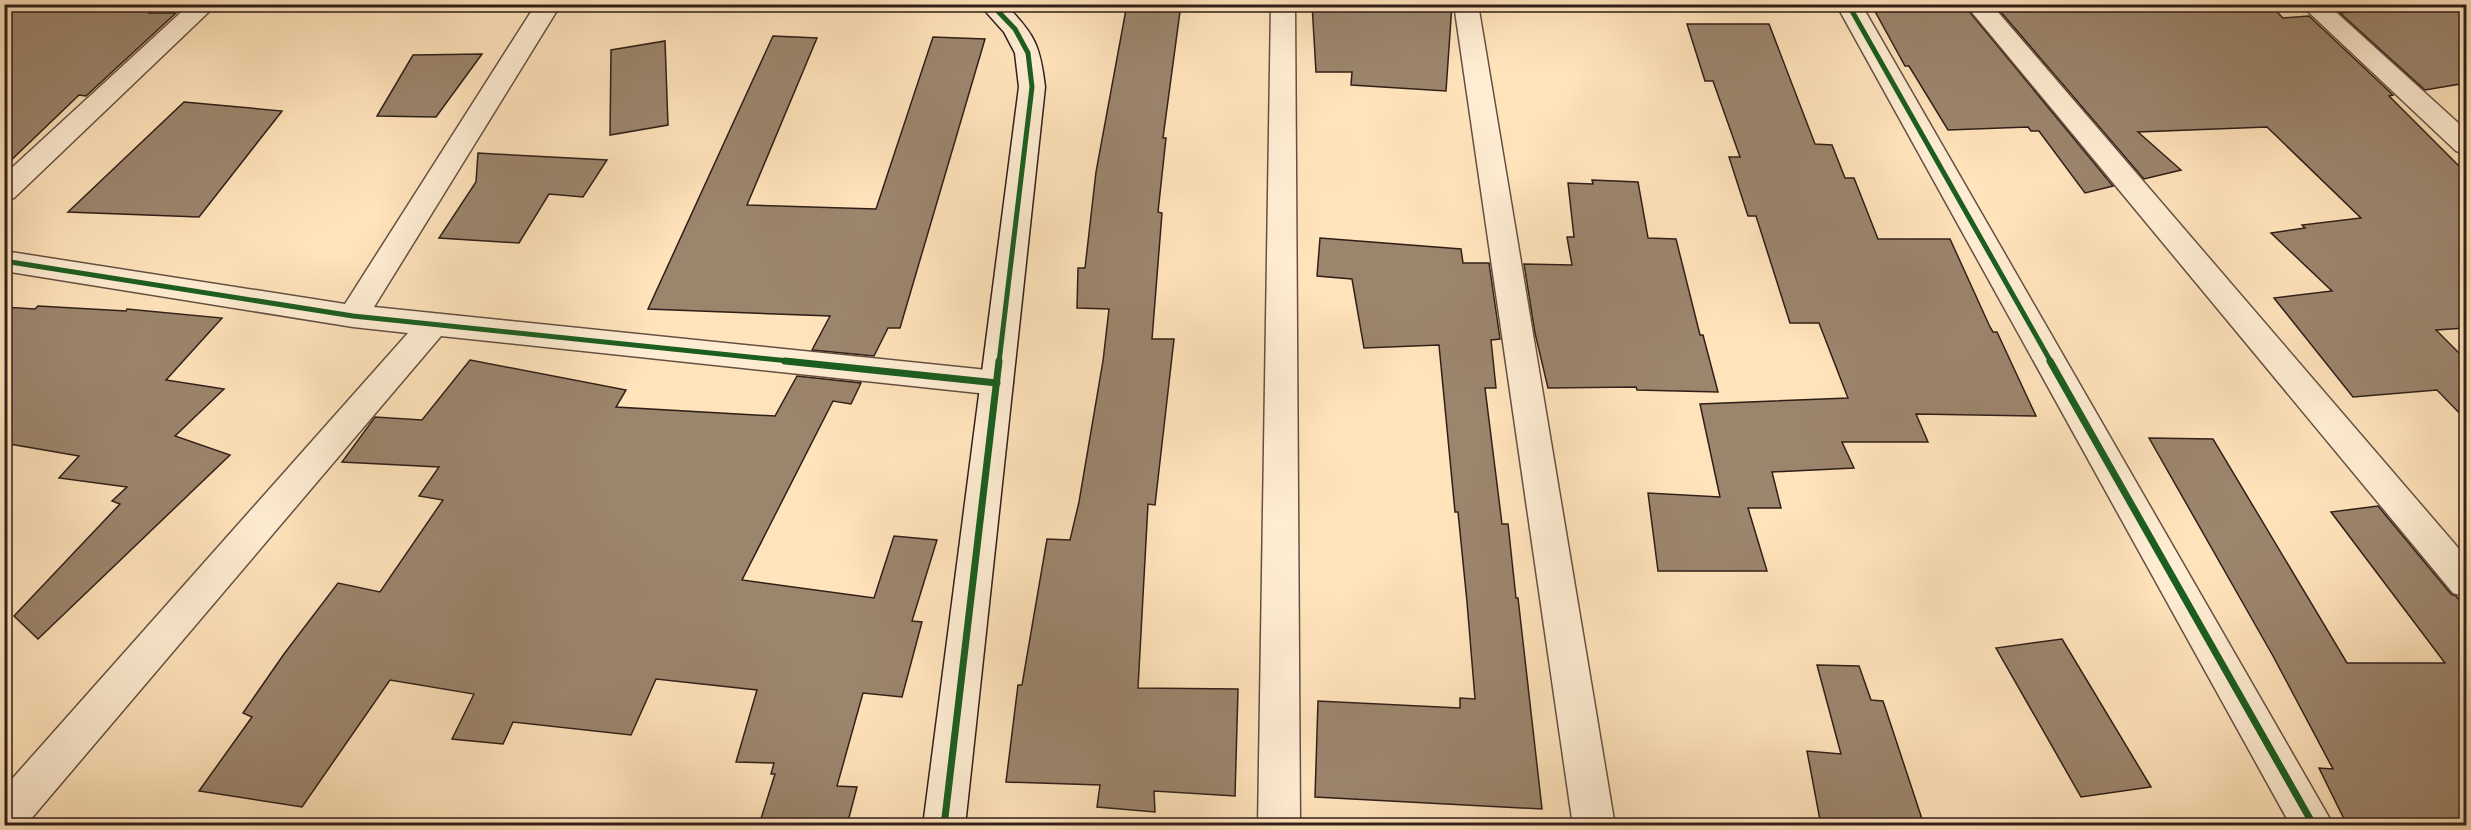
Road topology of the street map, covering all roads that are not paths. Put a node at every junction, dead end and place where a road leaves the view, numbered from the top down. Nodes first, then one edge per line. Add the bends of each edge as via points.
1 (205, 4) edge
2 (549, 4) edge
3 (991, 4) edge
4 (1283, 4) edge
5 (1466, 4) edge
6 (1848, 4) edge
7 (1977, 4) edge
8 (2312, 4) edge
9 (2466, 145) edge
10 (4, 191) edge
11 (4, 261) edge
12 (353, 316) junction
13 (433, 325) junction
14 (998, 383) junction
15 (2466, 582) edge
16 (4, 819) edge
17 (944, 825) edge
18 (1279, 825) edge
19 (1594, 825) edge
20 (2314, 825) edge

1 - 10 street
2 - 12 street
3 - 14 street via 1015,29 1028,53 1032,87
4 - 18 street
5 - 19 street
6 - 20 street
7 - 15 street
8 - 9 street
11 - 12 street
12 - 13 street
13 - 14 street
13 - 16 street
14 - 17 street

